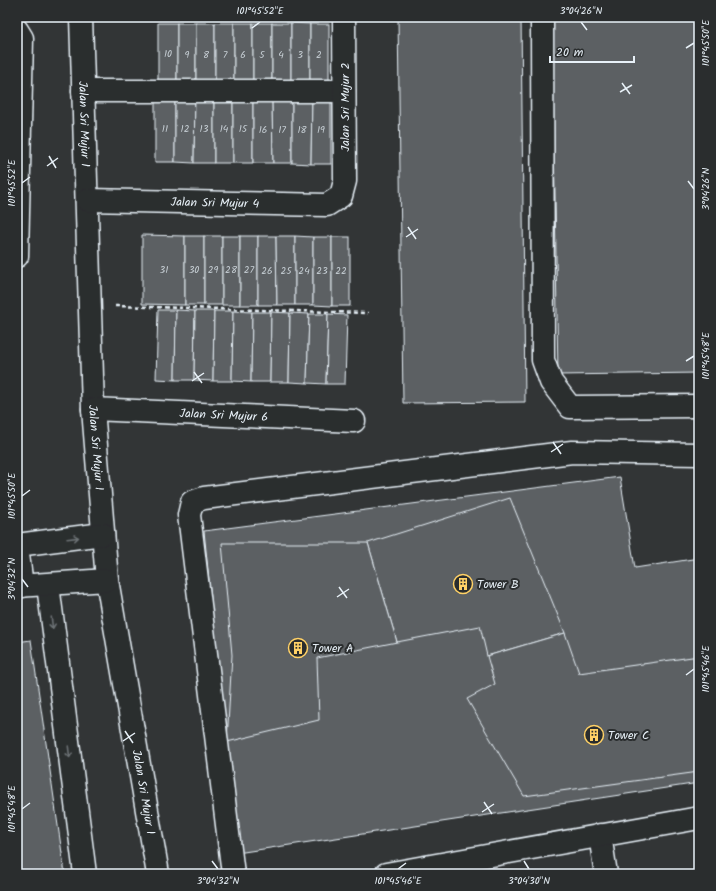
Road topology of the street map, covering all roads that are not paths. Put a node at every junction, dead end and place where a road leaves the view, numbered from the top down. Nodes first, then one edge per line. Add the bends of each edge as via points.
1 (81, 17) edge
2 (344, 17) edge
3 (542, 17) edge
4 (19, 34) edge
5 (83, 91) junction
6 (344, 91) junction
7 (18, 166) edge
8 (341, 196) joint
9 (87, 200) junction
10 (17, 256) edge
11 (699, 406) edge
12 (93, 409) junction
13 (354, 422) dead end
14 (699, 454) edge
15 (104, 534) junction
16 (17, 546) edge
17 (107, 580) junction
18 (48, 585) junction
19 (19, 586) edge
20 (699, 818) edge
21 (600, 835) junction
22 (84, 874) edge
23 (158, 874) edge
24 (233, 874) edge
25 (386, 874) edge
26 (606, 874) edge

1 - 5 street, Jalan Sri Mujur 1
2 - 6 street, Jalan Sri Mujur 2
3 - 11 street via 543,360 551,382 570,407
4 - 7 street
5 - 6 street
5 - 9 street, Jalan Sri Mujur 1
6 - 8 street, Jalan Sri Mujur 2 via 345,181
7 - 10 street
8 - 9 street, Jalan Sri Mujur 4 via 327,205
9 - 12 street, Jalan Sri Mujur 1
12 - 13 street, Jalan Sri Mujur 6
12 - 15 street, Jalan Sri Mujur 1
14 - 24 street via 572,452 204,498 192,502 189,515
16 -> 15 street
15 - 17 street, Jalan Sri Mujur 1
16 - 19 street
17 - 18 street
17 - 23 street, Jalan Sri Mujur 1
18 - 19 street
18 -> 22 street
20 - 21 street
21 - 25 street
21 - 26 street

